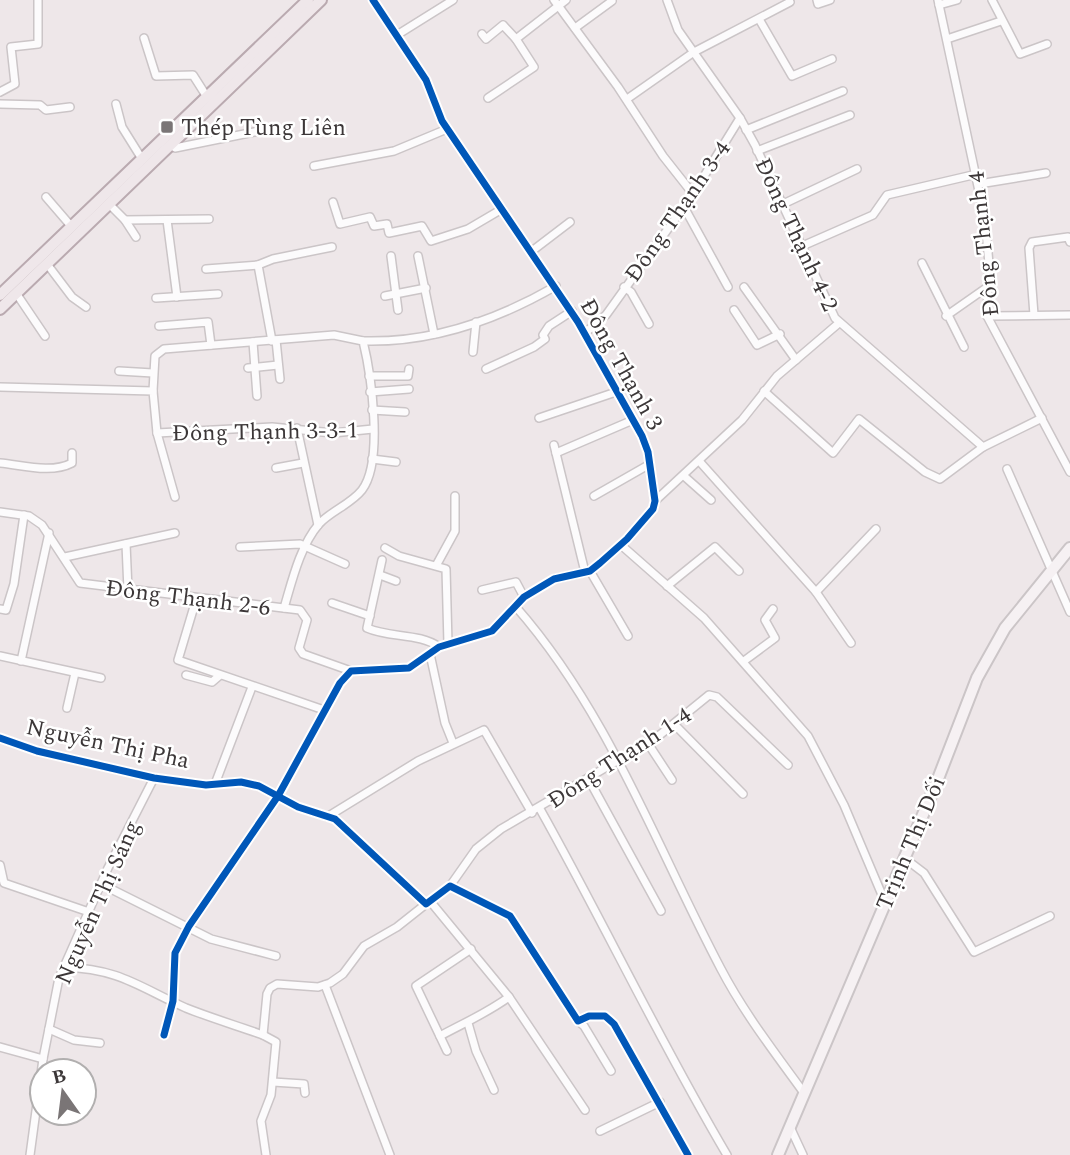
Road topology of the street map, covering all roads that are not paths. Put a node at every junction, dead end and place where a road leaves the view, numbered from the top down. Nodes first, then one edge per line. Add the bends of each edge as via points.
1 (38, 0) edge
2 (308, 0) edge
3 (321, 0) edge
4 (373, 0) edge
5 (453, 0) edge
6 (566, 0) edge
7 (667, 0) edge
8 (817, 0) edge
9 (830, 0) edge
10 (957, 0) edge
11 (992, 0) edge
12 (612, 1) edge
13 (790, 2) dead end
14 (556, 3) edge
15 (939, 3) edge
16 (759, 19) junction
17 (1001, 21) junction
18 (575, 28) junction
19 (482, 34) dead end
20 (397, 35) junction
21 (144, 38) dead end
22 (516, 39) junction
23 (947, 39) junction
24 (1047, 44) dead end
25 (694, 52) junction
26 (832, 59) dead end
27 (843, 91) dead end
28 (0, 92) edge
29 (207, 97) junction
30 (488, 98) dead end
31 (627, 99) junction
32 (0, 104) edge
33 (116, 104) dead end
34 (70, 107) dead end
35 (850, 115) dead end
36 (740, 118) junction
37 (269, 129) dead end
38 (447, 129) junction
39 (746, 130) junction
40 (172, 145) junction
41 (757, 151) junction
42 (142, 159) junction
43 (314, 166) dead end
44 (858, 169) dead end
45 (1046, 173) dead end
46 (977, 174) junction
47 (979, 184) junction
48 (693, 194) junction
49 (46, 197) dead end
50 (333, 202) dead end
51 (109, 204) junction
52 (781, 205) junction
53 (684, 206) junction
54 (502, 209) junction
55 (209, 219) dead end
56 (125, 220) junction
57 (167, 220) junction
58 (570, 222) dead end
59 (71, 226) junction
60 (136, 237) dead end
61 (1070, 242) edge
62 (331, 247) dead end
63 (800, 247) junction
64 (532, 251) junction
65 (391, 256) dead end
66 (418, 256) dead end
67 (922, 263) dead end
68 (47, 264) junction
69 (258, 265) junction
70 (206, 269) dead end
71 (556, 286) junction
72 (624, 287) junction
73 (728, 287) dead end
74 (744, 287) dead end
75 (426, 288) junction
76 (986, 288) junction
77 (16, 293) junction
78 (218, 294) dead end
79 (397, 294) junction
80 (0, 295) edge
81 (385, 296) dead end
82 (177, 297) junction
83 (156, 298) dead end
84 (86, 307) dead end
85 (0, 309) edge
86 (398, 310) dead end
87 (734, 310) dead end
88 (572, 311) junction
89 (1034, 315) junction
90 (1070, 315) edge
91 (946, 316) junction
92 (986, 316) junction
93 (476, 322) junction
94 (839, 323) junction
95 (649, 324) dead end
96 (159, 326) dead end
97 (585, 333) junction
98 (434, 334) junction
99 (780, 334) junction
100 (45, 336) dead end
101 (274, 340) junction
102 (363, 341) junction
103 (253, 342) junction
104 (211, 345) junction
105 (964, 347) dead end
106 (473, 352) dead end
107 (796, 360) junction
108 (278, 365) junction
109 (251, 368) junction
110 (409, 369) dead end
111 (485, 369) dead end
112 (119, 371) dead end
113 (153, 373) junction
114 (369, 376) junction
115 (280, 379) dead end
116 (0, 387) edge
117 (410, 389) dead end
118 (153, 391) junction
119 (764, 391) junction
120 (370, 392) junction
121 (616, 392) junction
122 (257, 396) dead end
123 (372, 411) junction
124 (405, 412) dead end
125 (539, 418) dead end
126 (1042, 418) junction
127 (633, 420) junction
128 (297, 428) junction
129 (373, 429) junction
130 (158, 433) junction
131 (983, 447) junction
132 (72, 453) dead end
133 (372, 459) junction
134 (396, 462) dead end
135 (700, 462) junction
136 (0, 463) edge
137 (303, 463) junction
138 (650, 464) junction
139 (276, 468) dead end
140 (1007, 469) dead end
141 (1070, 472) edge
142 (684, 476) junction
143 (175, 496) dead end
144 (455, 496) dead end
145 (594, 496) dead end
146 (711, 500) dead end
147 (655, 501) junction
148 (0, 512) edge
149 (24, 515) junction
150 (318, 525) junction
151 (876, 529) dead end
152 (49, 533) junction
153 (175, 533) dead end
154 (126, 544) junction
155 (621, 545) junction
156 (307, 546) junction
157 (240, 547) dead end
158 (385, 548) dead end
159 (1070, 548) edge
160 (65, 557) junction
161 (382, 560) dead end
162 (437, 564) junction
163 (345, 565) dead end
164 (1051, 570) junction
165 (739, 571) dead end
166 (587, 572) junction
167 (380, 575) junction
168 (396, 581) dead end
169 (667, 586) junction
170 (128, 590) junction
171 (482, 590) dead end
172 (816, 592) junction
173 (524, 597) junction
174 (196, 600) junction
175 (332, 603) dead end
176 (516, 607) junction
177 (284, 608) junction
178 (0, 609) edge
179 (774, 609) dead end
180 (1070, 612) edge
181 (370, 616) junction
182 (628, 636) dead end
183 (850, 643) dead end
184 (449, 644) junction
185 (439, 647) junction
186 (430, 654) junction
187 (0, 656) edge
188 (21, 661) junction
189 (744, 661) junction
190 (351, 671) junction
191 (75, 673) junction
192 (186, 675) dead end
193 (219, 676) junction
194 (102, 678) dead end
195 (252, 687) junction
196 (67, 708) dead end
197 (324, 710) junction
198 (674, 724) junction
199 (0, 738) edge
200 (647, 742) junction
201 (453, 743) junction
202 (618, 760) junction
203 (788, 765) dead end
204 (155, 778) junction
205 (589, 778) junction
206 (672, 780) dead end
207 (215, 784) junction
208 (743, 794) dead end
209 (278, 796) junction
210 (540, 809) junction
211 (531, 813) junction
212 (327, 817) junction
213 (903, 857) junction
214 (0, 865) edge
215 (101, 884) junction
216 (450, 886) junction
217 (884, 902) junction
218 (428, 903) junction
219 (661, 911) dead end
220 (89, 912) junction
221 (1049, 916) dead end
222 (189, 926) junction
223 (471, 949) junction
224 (276, 956) dead end
225 (64, 967) junction
226 (325, 985) junction
227 (509, 997) junction
228 (173, 1001) junction
229 (578, 1021) junction
230 (468, 1023) junction
231 (49, 1029) junction
232 (164, 1035) dead end
233 (263, 1035) junction
234 (440, 1036) junction
235 (100, 1043) dead end
236 (0, 1047) edge
237 (447, 1051) dead end
238 (36, 1057) edge
239 (43, 1057) edge
240 (611, 1071) dead end
241 (273, 1082) junction
242 (494, 1090) dead end
243 (305, 1093) dead end
244 (804, 1093) junction
245 (660, 1102) junction
246 (585, 1110) dead end
247 (34, 1127) edge
248 (790, 1127) junction
249 (600, 1131) dead end
250 (30, 1155) edge
251 (266, 1155) edge
252 (390, 1155) edge
253 (688, 1155) edge
254 (727, 1155) edge
255 (778, 1155) edge
256 (803, 1155) edge

1 - 28 street via 38,44 12,47 15,84
2 - 29 main road
3 - 40 main road
4 - 20 street, Đông Thạnh 3
5 - 20 street
6 - 14 street
7 - 25 street, Đông Thạnh 4-2 via 678,30
8 - 9 street via 818,4
10 - 15 street
11 - 17 street
12 - 18 street
13 - 16 street
14 - 18 street
14 - 22 street
15 - 23 street, Đông Thạnh 4
16 - 25 street
16 - 26 street via 792,76
17 - 23 street
17 - 24 street via 1020,54
18 - 31 street
19 - 22 street via 485,39 503,25
20 - 38 street, Đông Thạnh 3 via 426,80
21 - 29 street via 156,76 192,75
22 - 30 street via 534,67
23 - 46 street, Đông Thạnh 4
25 - 31 street
25 - 36 street, Đông Thạnh 4-2
27 - 39 street
29 - 42 main road
31 - 48 street
32 - 34 street via 40,105 46,110
33 - 42 street via 121,127
35 - 41 street
36 - 39 street, Đông Thạnh 4-2
36 - 48 street, Đông Thạnh 3-4
37 - 40 street
38 - 43 street via 394,150
38 - 54 street, Đông Thạnh 3
39 - 41 street, Đông Thạnh 4-2
40 - 51 main road
41 - 52 street, Đông Thạnh 4-2
42 - 59 main road
44 - 52 street
45 - 47 street
46 - 47 street, Đông Thạnh 4
46 - 63 street via 887,195 873,215
47 - 76 street, Đông Thạnh 4 via 989,264
48 - 53 street, Đông Thạnh 3-4
49 - 59 street
50 - 54 street via 340,225 370,218 374,226 387,225 389,233 422,226 431,241 468,229
51 - 56 street
51 - 68 main road
52 - 63 street, Đông Thạnh 4-2
53 - 72 street, Đông Thạnh 3-4
53 - 73 street
54 - 64 street, Đông Thạnh 3
55 - 57 street
56 - 57 street
56 - 60 street
57 - 82 street
58 - 64 street
59 - 80 main road
61 - 89 street via 1068,237 1032,242 1029,248
62 - 69 street
63 - 94 street, Đông Thạnh 4-2
64 - 71 street, Đông Thạnh 3
65 - 79 street
66 - 75 street
67 - 91 street
68 - 77 main road
68 - 84 street via 72,297
69 - 70 street
69 - 101 street
71 - 88 street, Đông Thạnh 3
71 - 93 street via 513,310
72 - 95 street
72 - 97 street, Đông Thạnh 3-4 via 606,315
74 - 99 street
75 - 79 street
75 - 98 street
76 - 91 street
76 - 92 street, Đông Thạnh 4
77 - 85 main road
77 - 100 street
78 - 82 street
79 - 81 street
79 - 86 street
82 - 83 street
87 - 99 street via 757,345
88 - 97 street, Đông Thạnh 3
88 - 111 street via 549,326 542,335 545,339 534,347
89 - 90 street
89 - 92 street
91 - 105 street
92 - 126 street, Đông Thạnh 4
93 - 98 street
93 - 106 street
94 - 107 street
94 - 131 street, Đông Thạnh 4-2
96 - 104 street via 208,321
97 - 121 street, Đông Thạnh 3
98 - 102 street via 396,342
99 - 107 street
101 - 102 street via 334,335
101 - 103 street
101 - 108 street
102 - 114 street, Đông Thạnh 2-6
103 - 104 street
103 - 109 street
104 - 113 street via 164,349 156,353
107 - 119 street
108 - 109 street
108 - 115 street
109 - 122 street
110 - 114 street via 408,376
112 - 113 street
113 - 118 street
114 - 120 street, Đông Thạnh 2-6
116 - 118 street
117 - 120 street
118 - 130 street
119 - 131 street via 833,453 859,419 896,451 940,479
119 - 135 street
120 - 123 street, Đông Thạnh 2-6
121 - 125 street
121 - 127 street, Đông Thạnh 3
123 - 124 street
123 - 129 street, Đông Thạnh 2-6
126 - 131 street
126 - 141 street, Đông Thạnh 4
127 - 138 street, Đông Thạnh 3
127 - 166 street via 555,449
128 - 129 street, Đông Thạnh 3-3-1 via 333,433
128 - 130 street, Đông Thạnh 3-3-1
128 - 137 street
129 - 133 street, Đông Thạnh 2-6
130 - 143 street
132 - 136 street via 72,463 65,466 26,468
133 - 134 street
133 - 150 street, Đông Thạnh 2-6 via 362,490
135 - 142 street
135 - 172 street
137 - 139 street
137 - 150 street
138 - 145 street
138 - 147 street, Đông Thạnh 3
140 - 164 street
142 - 146 street
142 - 147 street
144 - 162 street via 455,530
147 - 155 street
148 - 149 street, Đông Thạnh 2-6
149 - 152 street, Đông Thạnh 2-6
149 - 178 street via 14,584 6,610
150 - 156 street, Đông Thạnh 2-6
151 - 172 street
152 - 160 street, Đông Thạnh 2-6
152 - 188 street
153 - 154 street
154 - 160 street
154 - 170 street
155 - 166 street
155 - 169 street
156 - 157 street
156 - 163 street
156 - 177 street, Đông Thạnh 2-6
158 - 162 street via 399,556
159 - 164 main road, Trịnh Thị Dối
160 - 170 street, Đông Thạnh 2-6 via 80,583
161 - 167 street
162 - 184 street via 446,569
164 - 180 street
164 - 213 main road, Trịnh Thị Dối via 991,649
165 - 169 street via 715,547
166 - 173 street via 554,579
166 - 182 street
167 - 168 street
167 - 181 street
169 - 189 street
170 - 174 street, Đông Thạnh 2-6
171 - 173 street via 516,582
172 - 183 street
173 - 176 street
174 - 177 street, Đông Thạnh 2-6
174 - 193 street via 178,660
175 - 181 street
176 - 184 street via 492,631
176 - 202 street via 589,704
177 - 190 street, Đông Thạnh 2-6 via 305,614 299,648 303,654
179 - 189 street via 765,620 775,638
181 - 185 street via 367,628 381,635
184 - 185 street
185 - 186 street
186 - 190 street via 409,668
186 - 201 street
187 - 188 street
188 - 191 street
189 - 217 street via 816,747
190 - 197 street
191 - 194 street
191 - 196 street
192 - 193 street via 212,682
193 - 195 street
195 - 197 street
195 - 207 street
197 - 209 street
198 - 200 street, Đông Thạnh 1-4
198 - 203 street, Đông Thạnh 1-4 via 709,695 717,697
198 - 208 street
199 - 204 street, Nguyễn Thị Pha
200 - 202 street, Đông Thạnh 1-4
200 - 206 street
201 - 211 street via 484,730
201 - 212 street
202 - 205 street, Đông Thạnh 1-4
202 - 244 street via 721,969
204 - 207 street, Nguyễn Thị Pha
204 - 215 street, Nguyễn Thị Sáng
205 - 210 street, Đông Thạnh 1-4
205 - 219 street
207 - 209 street, Nguyễn Thị Pha via 241,782
209 - 212 street, Nguyễn Thị Pha
209 - 222 street
210 - 211 street, Đông Thạnh 1-4
210 - 254 street
211 - 216 street, Đông Thạnh 1-4 via 476,849
212 - 218 street, Nguyễn Thị Pha via 335,819
213 - 217 main road, Trịnh Thị Dối
213 - 221 street via 923,873 974,952
214 - 220 street via 4,883
215 - 220 street, Nguyễn Thị Sáng
215 - 222 street
216 - 218 street
216 - 229 street via 510,916
217 - 244 main road, Trịnh Thị Dối
218 - 223 street, Nguyễn Thị Pha
218 - 226 street via 364,946 343,974
220 - 225 street, Nguyễn Thị Sáng
222 - 224 street via 211,939
222 - 228 street via 175,953
223 - 227 street, Nguyễn Thị Pha
223 - 234 street via 416,986
225 - 228 street via 111,972
225 - 231 street, Nguyễn Thị Sáng
226 - 233 street via 277,984 270,988
226 - 252 street
227 - 230 street
227 - 246 street, Nguyễn Thị Pha
228 - 232 street
228 - 233 street
229 - 240 street
229 - 245 street via 605,1016 614,1024
230 - 234 street
230 - 242 street
231 - 235 street via 74,1040
231 - 239 street, Nguyễn Thị Sáng
233 - 241 street via 276,1042
234 - 237 street
236 - 238 street
241 - 243 street via 304,1084
241 - 251 street via 261,1121
244 - 248 main road, Trịnh Thị Dối
245 - 249 street
245 - 253 street
247 - 250 street, Nguyễn Thị Sáng
248 - 255 main road, Trịnh Thị Dối
248 - 256 street

